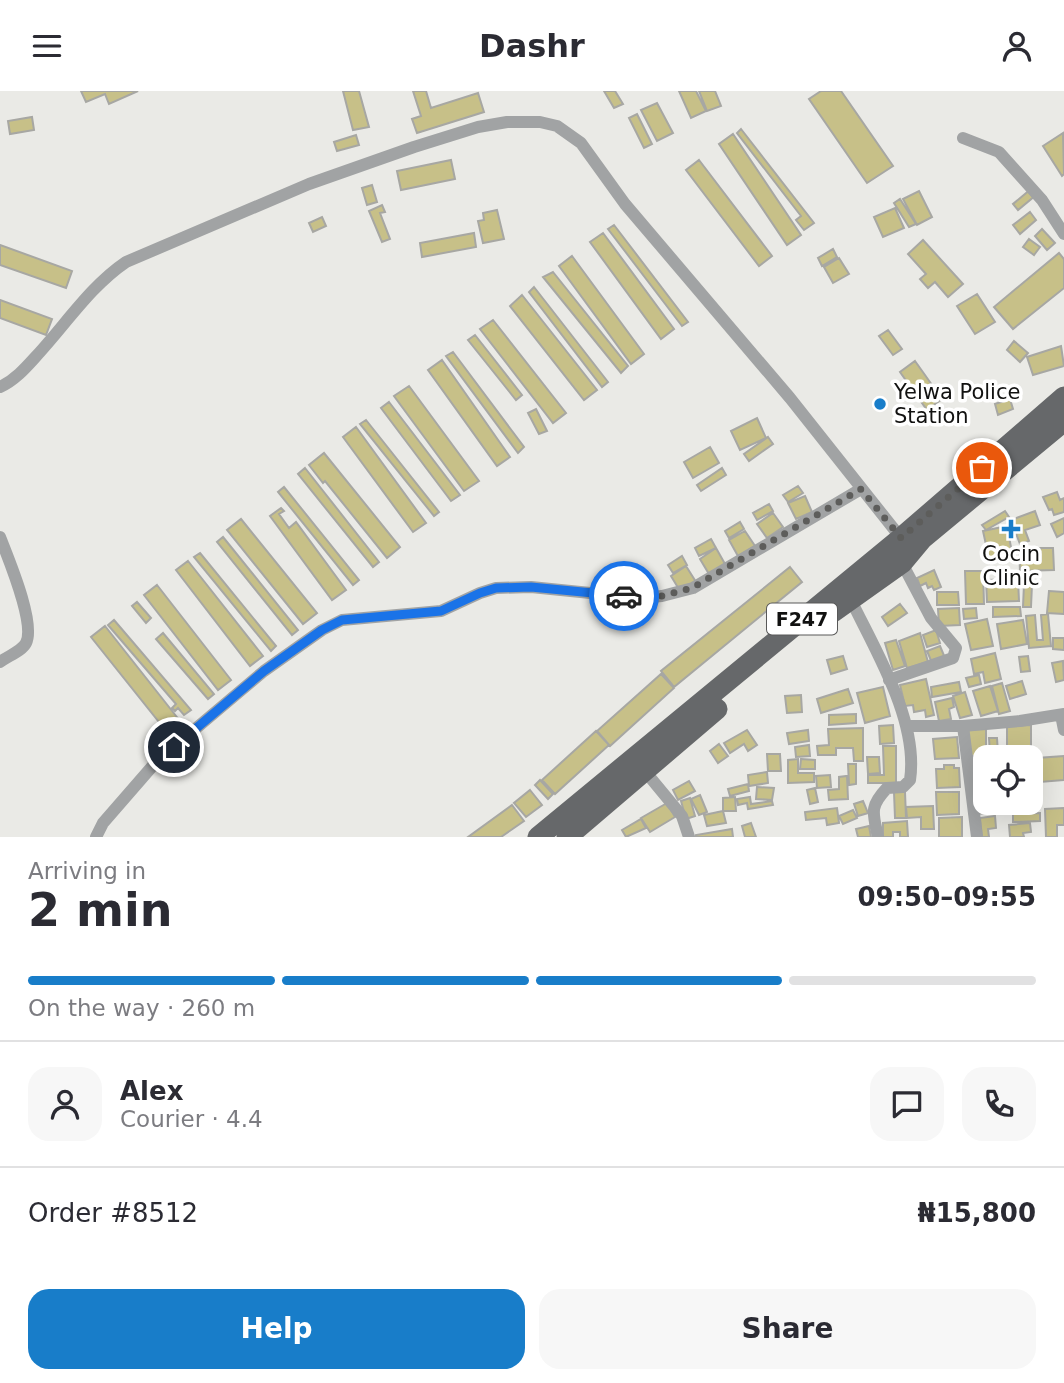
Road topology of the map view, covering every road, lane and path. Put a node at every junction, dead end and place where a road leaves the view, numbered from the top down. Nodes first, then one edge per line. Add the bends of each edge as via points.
1 (963, 138) dead end
2 (1064, 234) edge
3 (0, 387) edge
4 (1064, 397) edge
5 (1063, 425) edge
6 (861, 489) junction
7 (0, 537) edge
8 (901, 538) junction
9 (902, 563) junction
10 (850, 598) junction
11 (0, 661) edge
12 (889, 680) junction
13 (1062, 715) edge
14 (907, 726) junction
15 (963, 726) junction
16 (1064, 730) edge
17 (644, 770) junction
18 (96, 837) edge
19 (538, 837) edge
20 (567, 837) edge
21 (689, 837) edge
22 (878, 837) edge
23 (977, 837) edge

1 - 2 street via 999,152 1042,200
3 - 6 street via 27,366 105,276 126,262 309,184 414,147 478,127 541,122 557,126 581,143 625,204
4 - 8 main road, F247
5 - 9 main road, F247 via 922,539
6 - 8 street
6 - 18 street via 692,588 662,596 496,588 441,611 342,620 264,671 156,762
7 - 11 street via 29,624 25,646
8 - 19 main road, F247
9 - 10 main road, F247
9 - 12 street via 931,618 956,652 953,658
10 - 12 street
10 - 17 main road, F247
12 - 14 street
13 - 15 street
13 - 16 street
14 - 15 street
14 - 22 street via 910,780 903,787 887,788 875,801
15 - 23 street
17 - 20 main road, F247
17 - 21 street via 681,816

